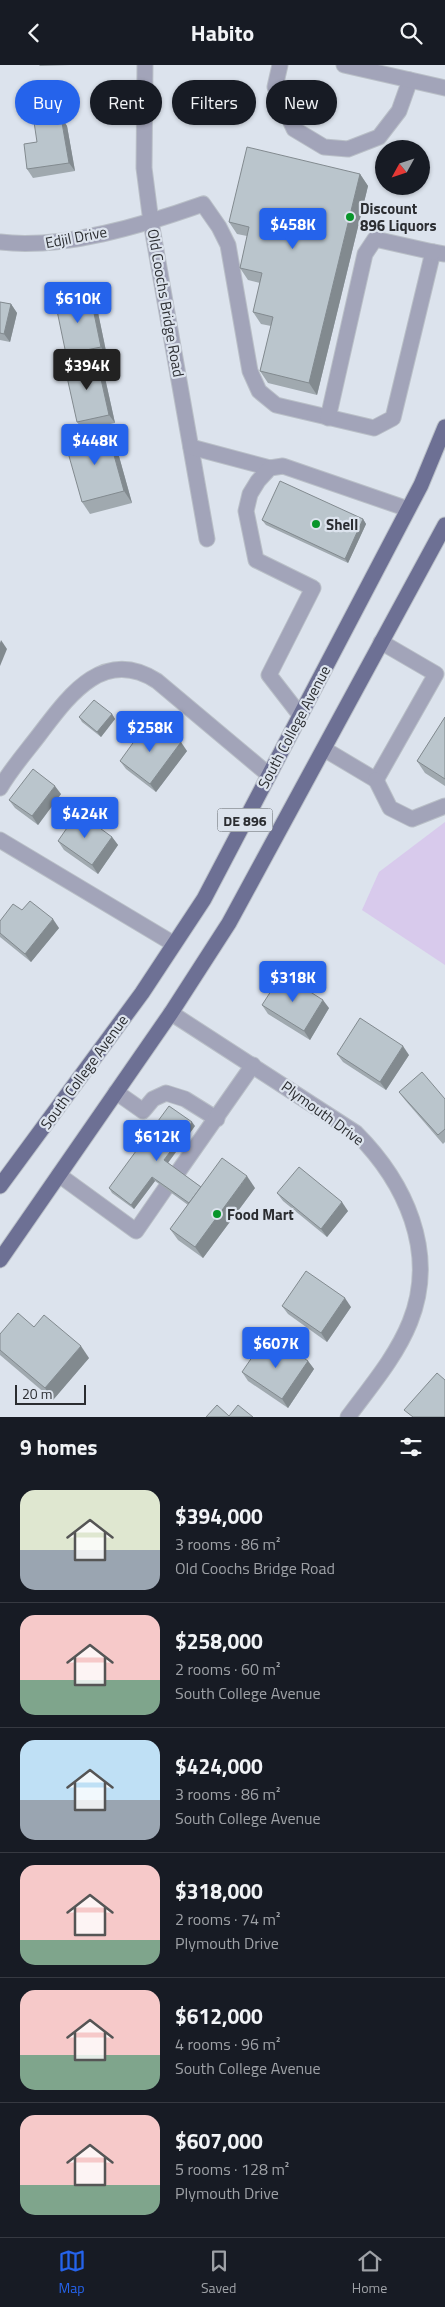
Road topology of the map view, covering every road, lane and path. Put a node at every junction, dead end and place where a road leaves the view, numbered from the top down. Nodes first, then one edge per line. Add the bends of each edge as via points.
1 (145, 65) edge
2 (280, 65) edge
3 (344, 65) edge
4 (410, 80) junction
5 (445, 88) edge
6 (151, 222) junction
7 (0, 242) edge
8 (439, 253) edge
9 (328, 417) junction
10 (445, 427) edge
11 (191, 447) junction
12 (270, 468) junction
13 (408, 509) junction
14 (445, 525) edge
15 (207, 539) dead end
16 (381, 642) junction
17 (441, 673) edge
18 (300, 715) junction
19 (324, 749) junction
20 (269, 775) junction
21 (376, 780) junction
22 (0, 788) edge
23 (445, 806) edge
24 (0, 840) edge
25 (174, 944) junction
26 (171, 1013) junction
27 (253, 1065) junction
28 (116, 1092) junction
29 (217, 1119) junction
30 (178, 1172) edge
31 (59, 1175) junction
32 (0, 1186) edge
33 (166, 1189) edge
34 (0, 1260) edge
35 (348, 1417) edge

1 - 6 street, Old Coochs Bridge Road via 144,168
2 - 4 street via 275,87 294,129 324,147 348,149 379,137 399,111
3 - 4 street
4 - 5 street
6 - 7 street, Edjil Drive via 49,243 23,245
6 - 9 street, Edjil Drive via 203,204 228,245 250,371 258,391 276,405
6 - 11 street, Old Coochs Bridge Road
8 - 9 street via 393,418 374,428
8 - 9 street via 375,239 364,254
10 - 13 main road, South College Avenue / DE 896
11 - 12 street
11 - 15 street, Old Coochs Bridge Road
12 - 13 street via 283,467
12 - 18 street via 250,494 246,511 256,560 312,588 269,675
13 - 18 main road, South College Avenue / DE 896
14 - 16 main road, DE 896
16 - 17 street
16 - 19 main road, DE 896
17 - 21 street
18 - 20 main road, South College Avenue / DE 896
19 - 21 street
19 - 26 main road, DE 896 via 229,923
20 - 22 street via 156,681 138,670 122,669 89,679 77,688
20 - 25 main road, South College Avenue / DE 896 via 204,899
21 - 23 street via 390,808 412,819
24 - 25 street
25 - 32 main road, South College Avenue / DE 896 via 142,993
26 - 27 street, Plymouth Drive
26 - 28 main road, DE 896
27 - 29 street
27 - 35 street, Plymouth Drive via 356,1133 378,1155 396,1181 417,1235 420,1267 410,1321 397,1349
28 - 29 street via 142,1111 166,1093 185,1099
28 - 31 main road, DE 896
29 - 30 street
31 - 33 street via 136,1231
31 - 34 main road, DE 896

